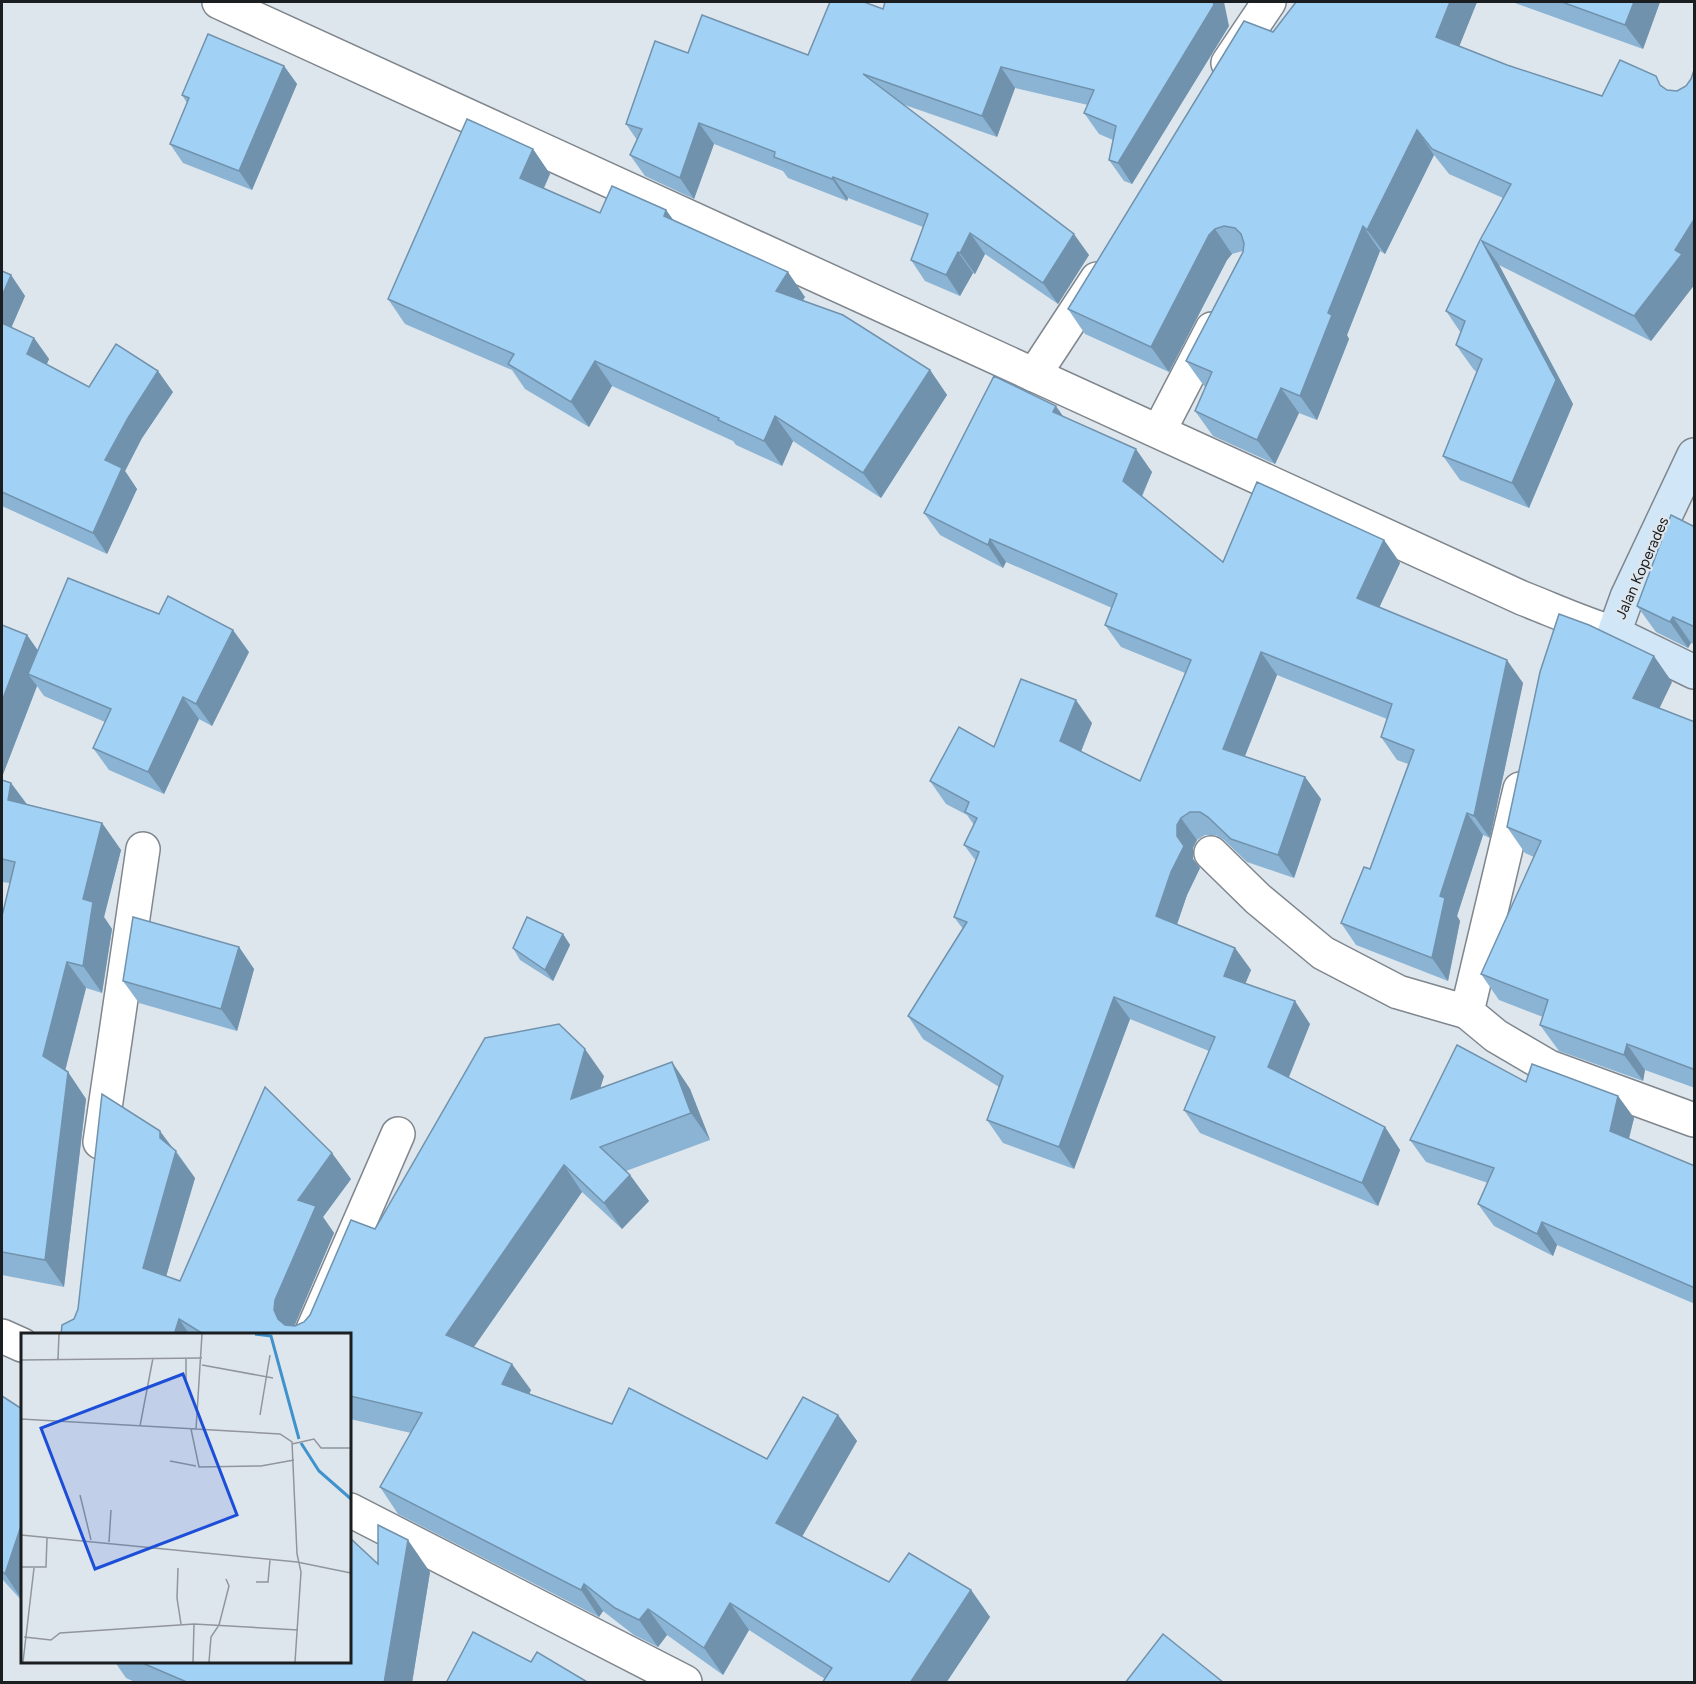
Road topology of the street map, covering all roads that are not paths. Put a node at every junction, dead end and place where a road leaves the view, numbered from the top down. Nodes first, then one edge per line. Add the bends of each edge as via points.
1 (219, 2) edge
2 (1269, 2) edge
3 (1210, 92) edge
4 (1110, 258) edge
5 (1228, 299) edge
6 (1034, 375) junction
7 (1159, 431) junction
8 (1695, 455) edge
9 (1557, 611) junction
10 (1614, 633) junction
11 (1550, 645) edge
12 (1695, 672) edge
13 (1527, 755) edge
14 (143, 849) dead end
15 (1211, 853) dead end
16 (1467, 1012) junction
17 (1695, 1120) edge
18 (398, 1134) dead end
19 (96, 1169) edge
20 (312, 1333) edge
21 (2, 1336) edge
22 (21, 1345) edge
23 (351, 1511) edge
24 (685, 1683) edge

1 - 6 street
2 - 3 street
4 - 6 street
5 - 7 street
6 - 7 street
7 - 9 street
8 - 10 street, Jalan Koperades via 1627,597
9 - 10 street
9 - 11 street
10 - 12 street, Jalan Koperades
13 - 16 street
14 - 19 street
15 - 16 street via 1258,899 1323,953 1398,992
16 - 17 street via 1496,1036 1550,1067
18 - 20 street
21 - 22 street
23 - 24 street

